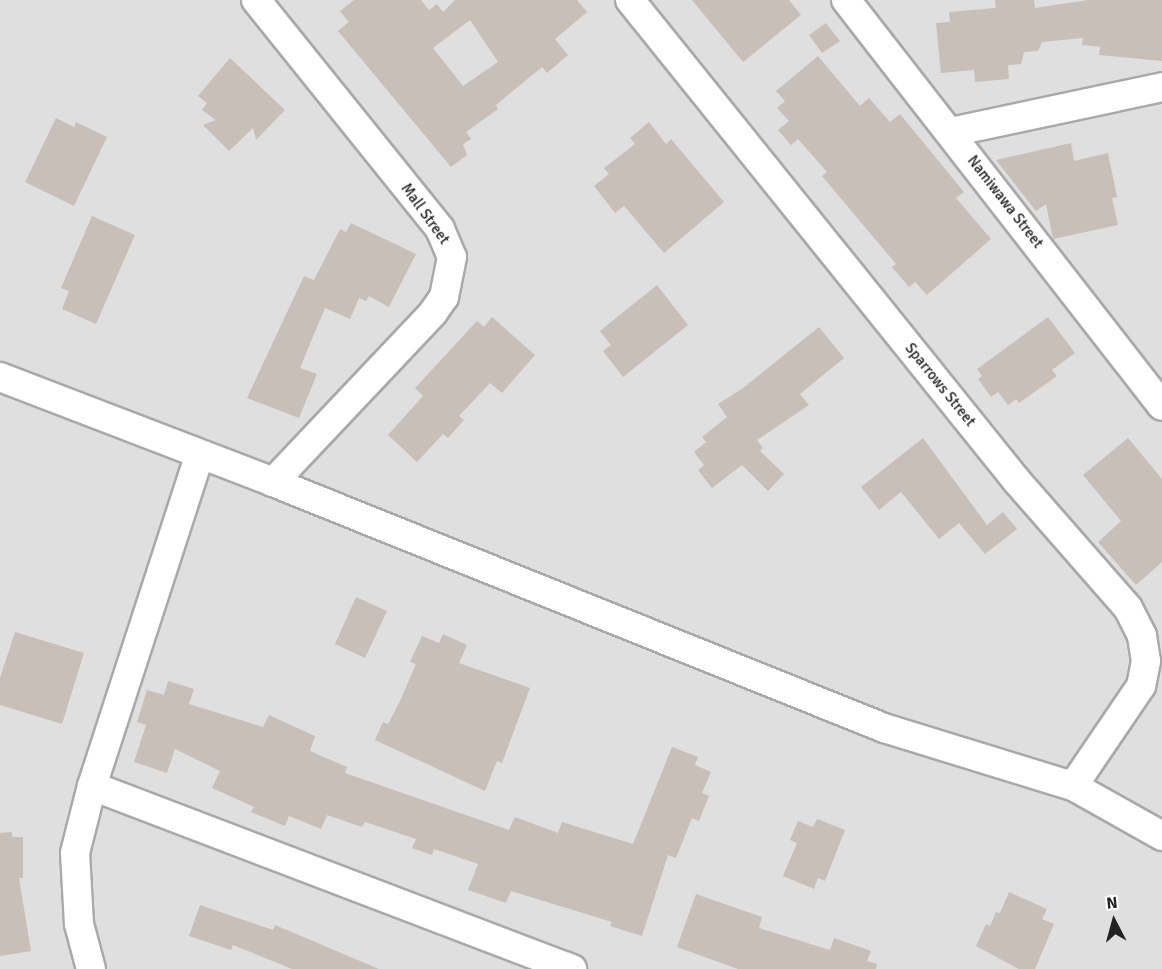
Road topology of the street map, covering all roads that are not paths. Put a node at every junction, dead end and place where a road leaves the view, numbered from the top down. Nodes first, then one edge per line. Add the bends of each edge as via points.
1 (256, 0) edge
2 (630, 0) edge
3 (846, 0) edge
4 (1162, 87) edge
5 (951, 132) junction
6 (0, 377) edge
7 (1152, 377) edge
8 (1162, 406) edge
9 (199, 456) junction
10 (273, 482) junction
11 (92, 786) junction
12 (1073, 786) junction
13 (1162, 836) edge
14 (92, 969) edge
15 (572, 969) edge

1 - 10 street, Mall Street via 440,230 452,257 444,297 433,313
2 - 12 street, Sparrows Street via 1016,480 1128,608 1142,636 1146,661 1141,686
3 - 5 street, Namiwawa Street
4 - 5 street
5 - 7 street, Namiwawa Street
6 - 9 street
7 - 8 street, Namiwawa Street
9 - 10 street
9 - 11 street
10 - 12 street via 884,728
11 - 14 street via 75,853 79,924
11 - 15 street
12 - 13 street

